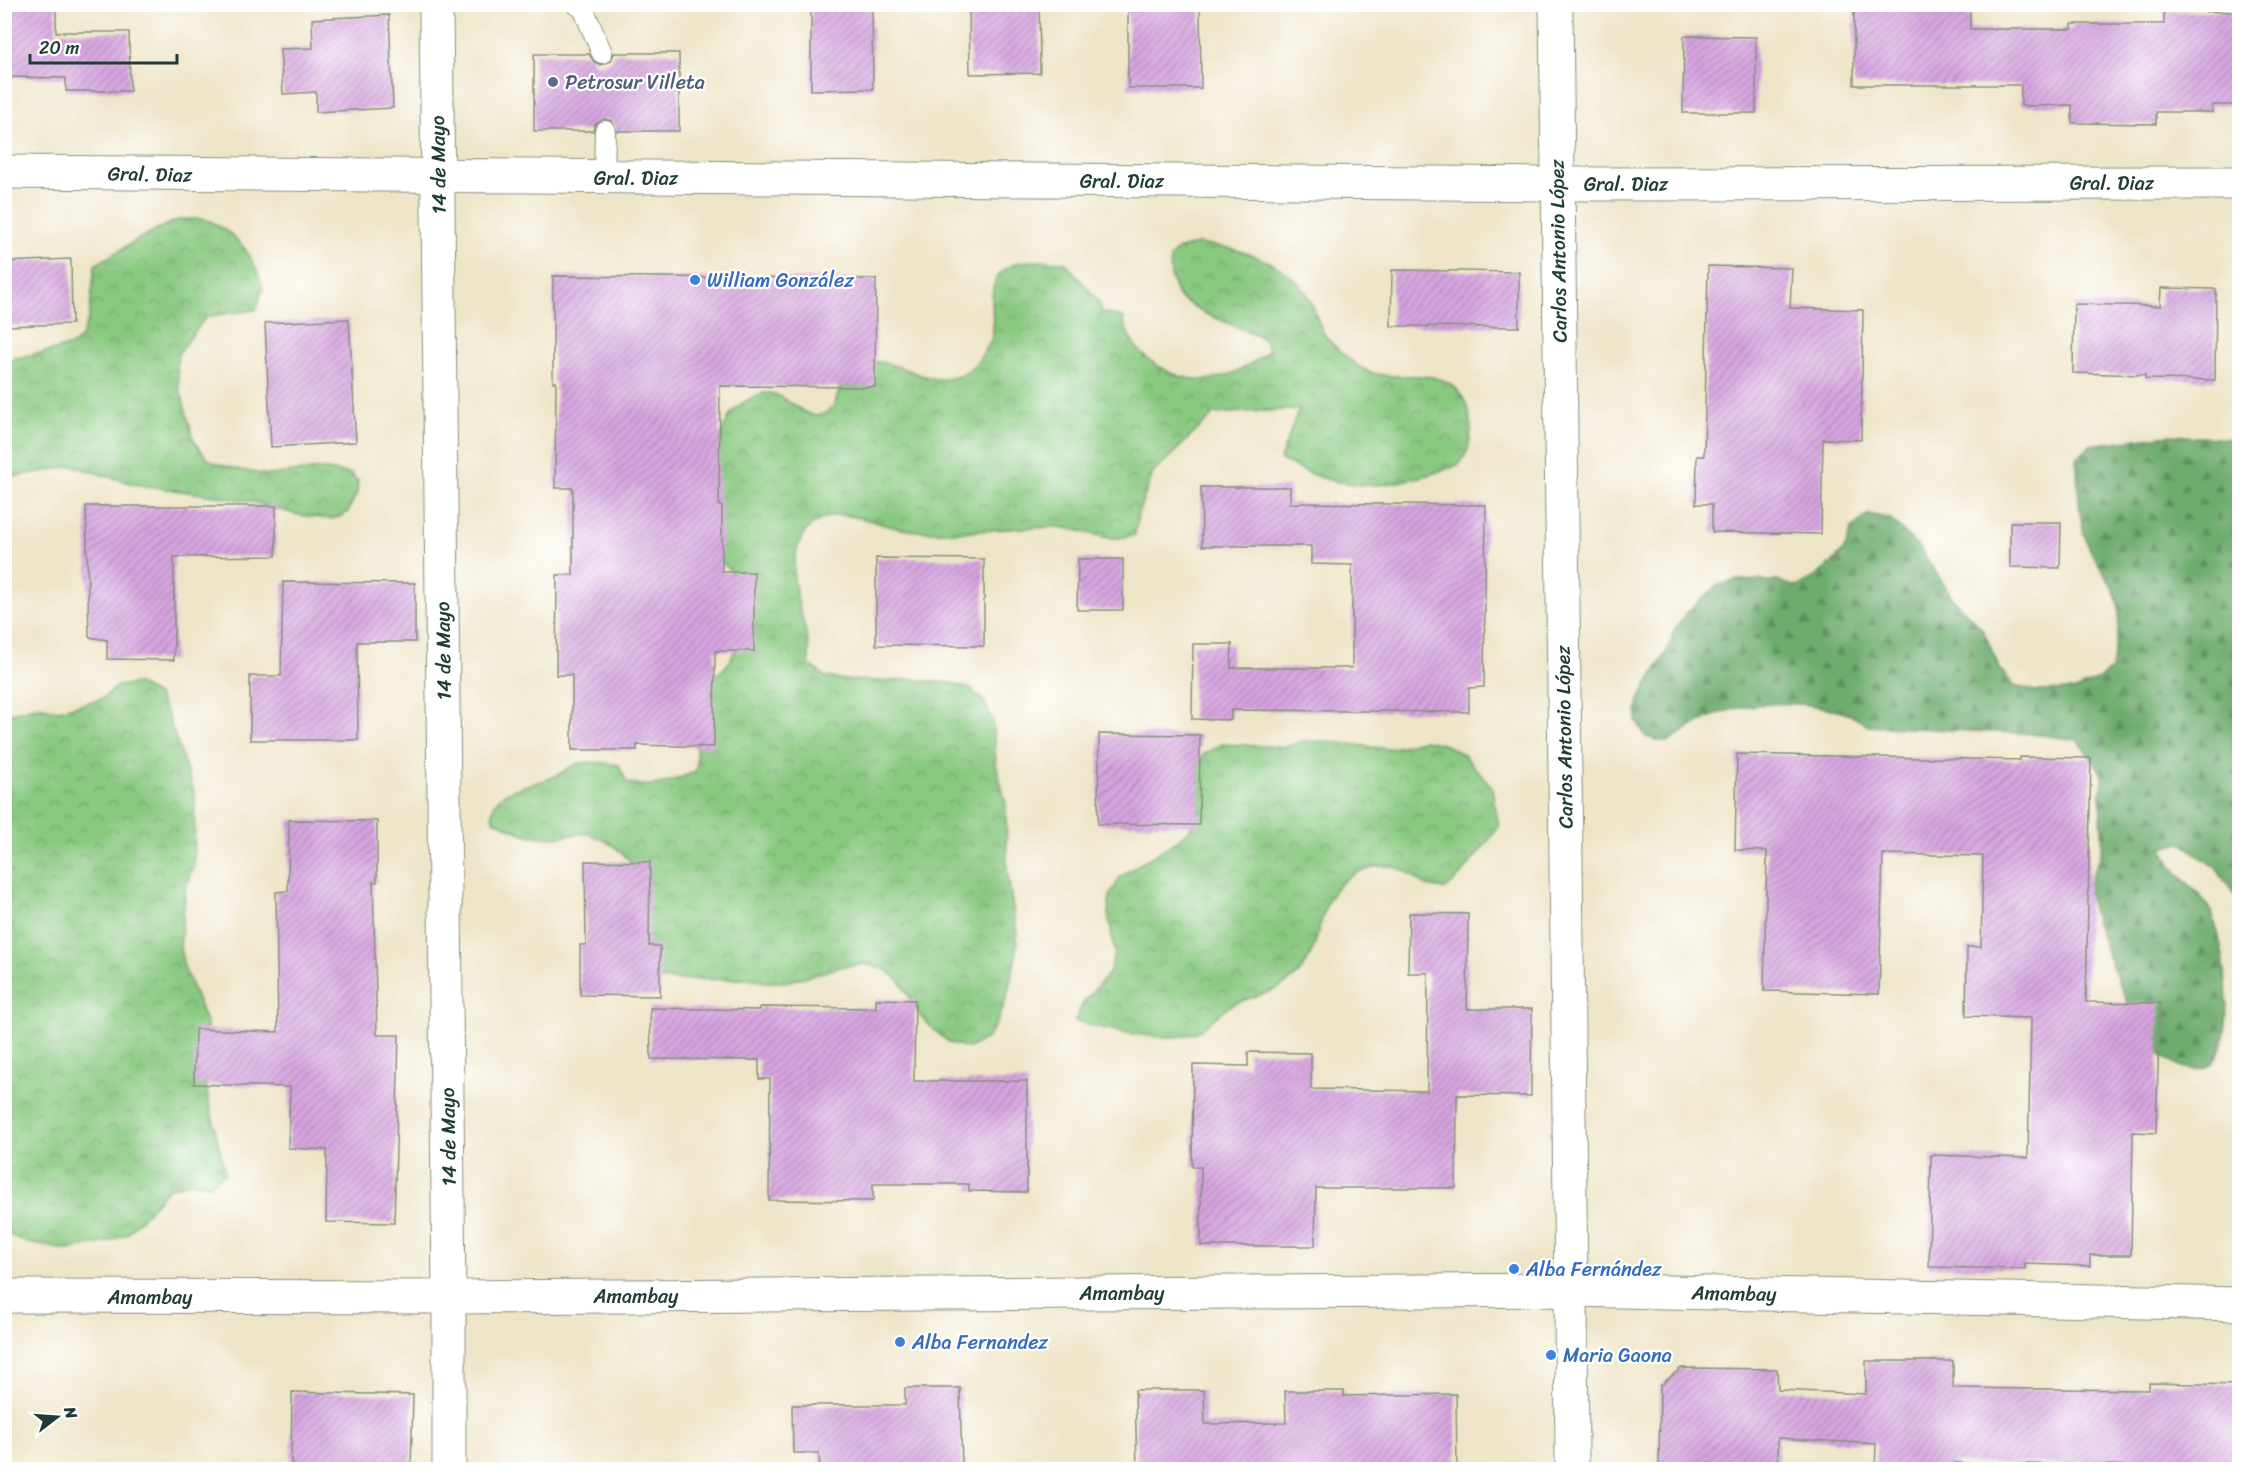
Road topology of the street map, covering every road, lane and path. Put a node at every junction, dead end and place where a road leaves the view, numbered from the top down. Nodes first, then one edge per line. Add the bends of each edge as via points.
1 (436, 4) edge
2 (576, 4) edge
3 (1556, 4) edge
4 (602, 53) dead end
5 (605, 131) dead end
6 (4, 172) edge
7 (438, 176) junction
8 (604, 178) junction
9 (2240, 183) edge
10 (1557, 184) junction
11 (1571, 1290) junction
12 (4, 1296) edge
13 (449, 1297) junction
14 (2240, 1304) edge
15 (449, 1470) edge
16 (1572, 1470) edge

1 - 7 street, 14 de Mayo
2 - 4 lane via 583,8
3 - 10 street, Carlos Antonio López
5 - 8 lane
6 - 7 street, Gral. Diaz
7 - 8 street, Gral. Diaz
7 - 13 street, 14 de Mayo
8 - 10 street, Gral. Diaz
9 - 10 street, Gral. Diaz
10 - 11 street, Carlos Antonio López
11 - 13 street, Amambay
11 - 14 street, Amambay
11 - 16 street, Carlos Antonio López
12 - 13 street, Amambay
13 - 15 street, 14 de Mayo

